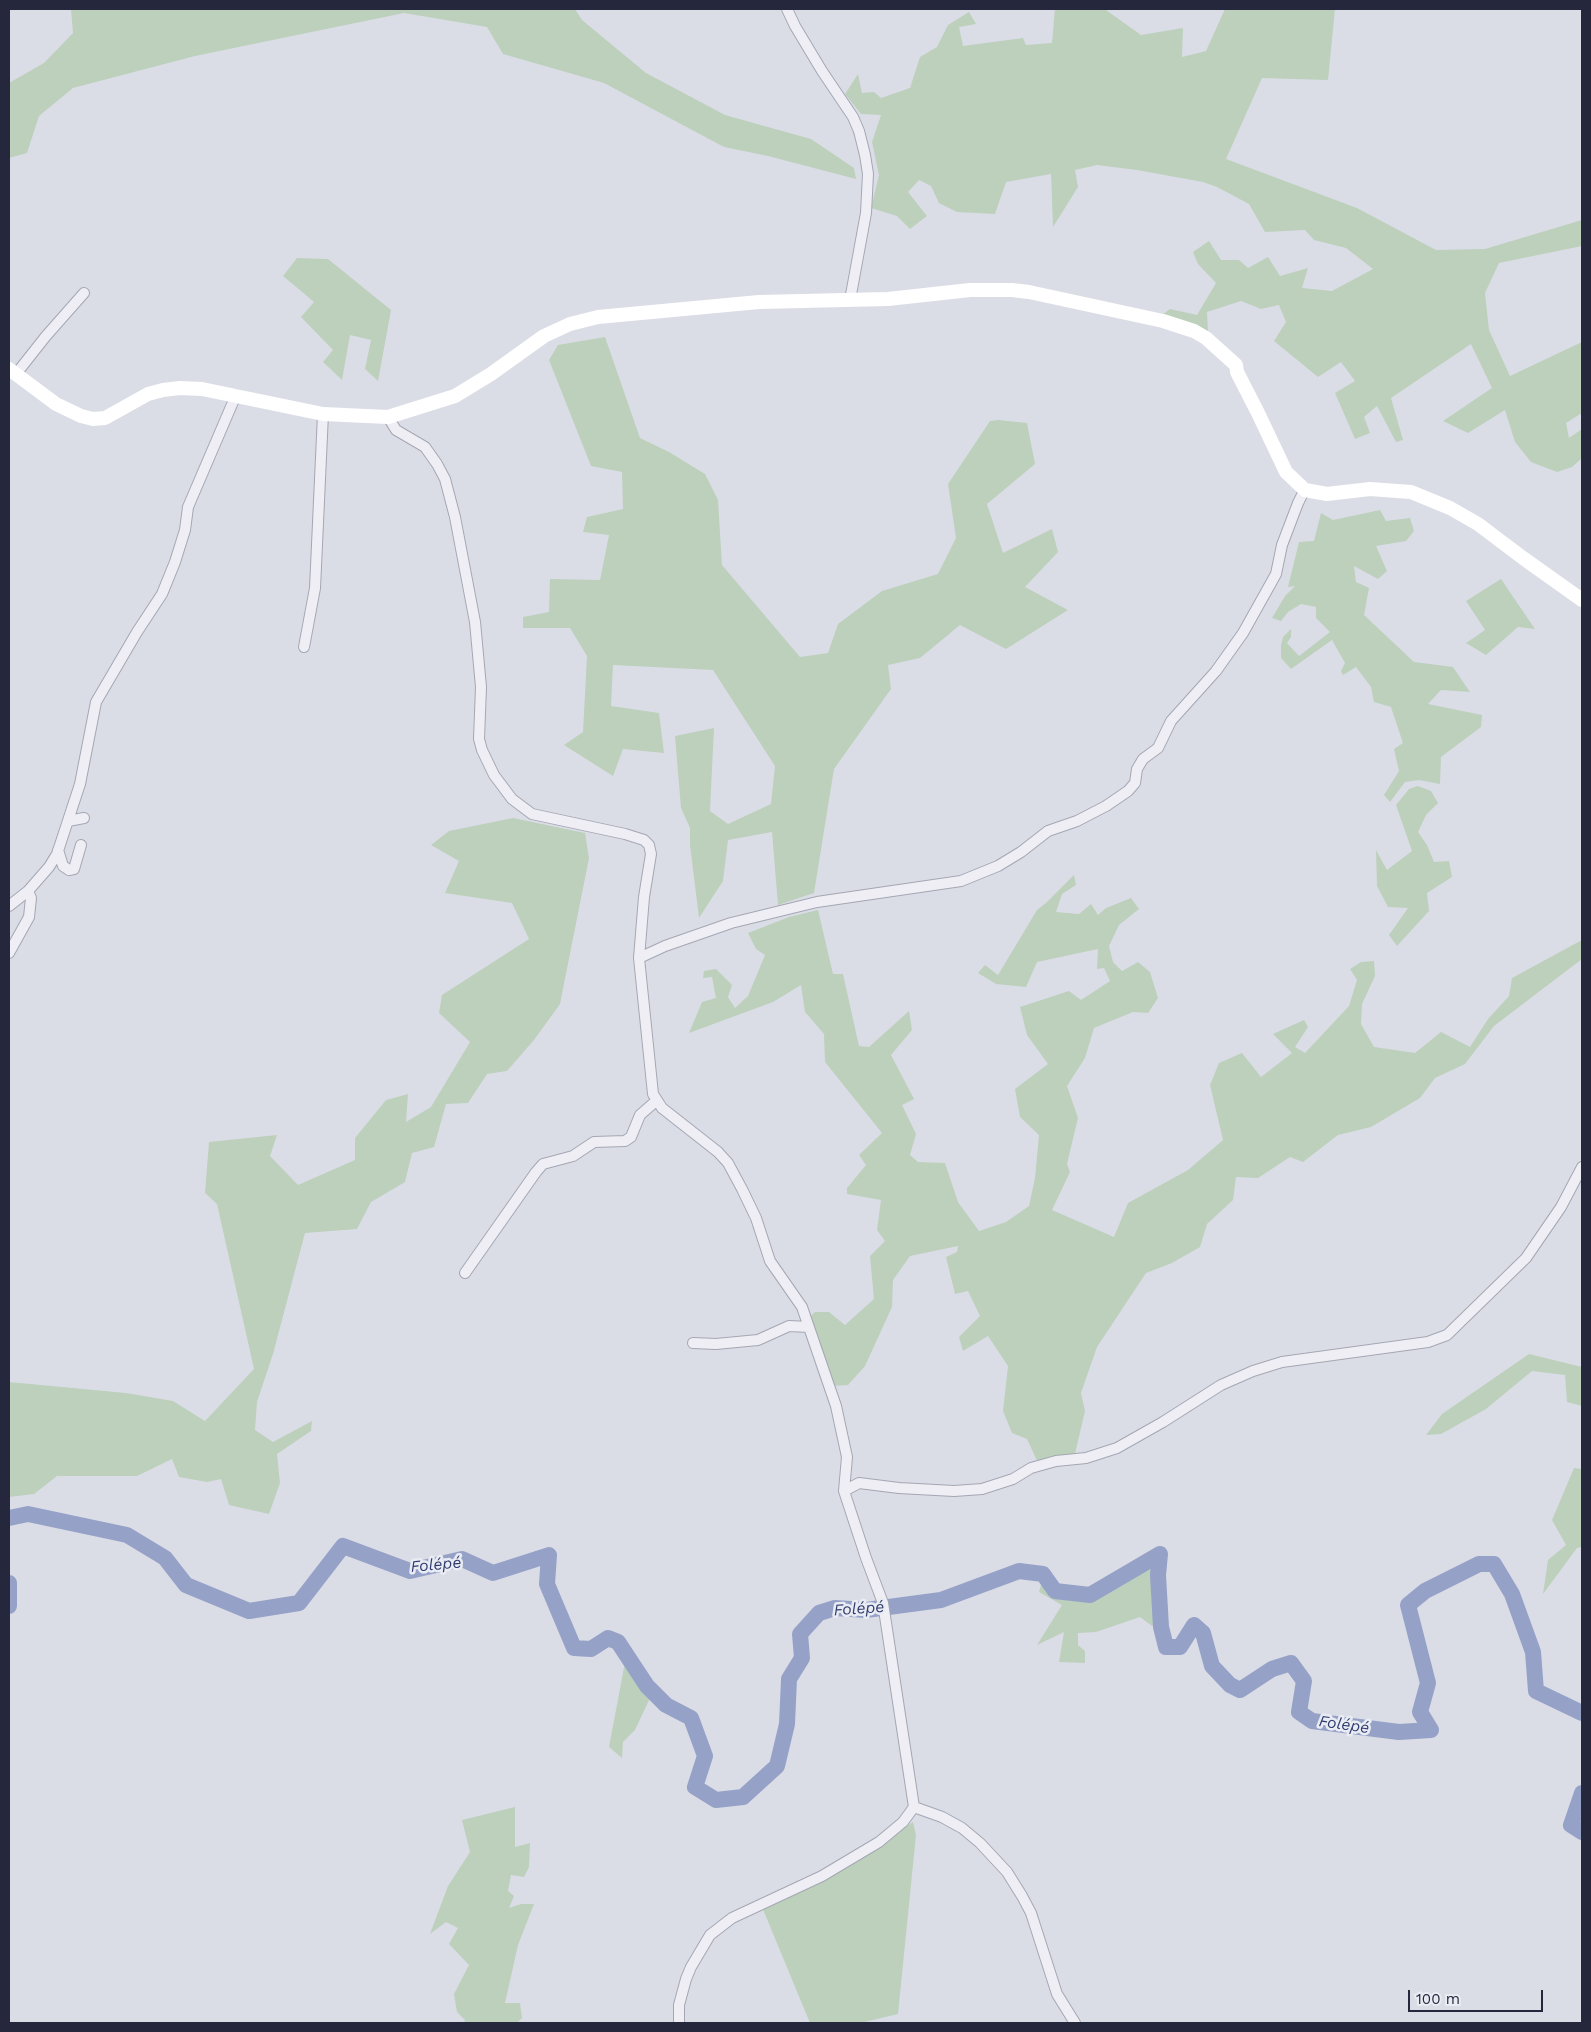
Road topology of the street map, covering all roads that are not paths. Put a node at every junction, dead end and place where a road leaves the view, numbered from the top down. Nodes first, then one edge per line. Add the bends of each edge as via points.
1 (787, 9) edge
2 (84, 293) dead end
3 (850, 300) junction
4 (13, 371) edge
5 (236, 395) junction
6 (323, 414) junction
7 (388, 417) junction
8 (1305, 489) junction
9 (1582, 600) edge
10 (304, 647) dead end
11 (84, 818) dead end
12 (68, 821) junction
13 (81, 844) dead end
14 (58, 850) junction
15 (28, 890) junction
16 (9, 906) edge
17 (9, 953) edge
18 (639, 958) junction
19 (656, 1101) junction
20 (1582, 1167) edge
21 (465, 1273) dead end
22 (809, 1327) junction
23 (693, 1343) dead end
24 (844, 1490) junction
25 (914, 1807) junction
26 (678, 2023) edge
27 (1075, 2023) edge

1 - 3 street via 853,117 865,155 868,174 866,213
2 - 4 street
3 - 7 street via 759,302 577,322 544,336 455,396
3 - 8 street via 970,290 1012,290 1147,317 1194,332 1206,338 1236,365 1286,472
4 - 5 street via 56,404 81,416 99,419 148,394 163,390 202,389
5 - 6 street
5 - 12 street via 188,507 175,562 162,594 96,702 80,784
6 - 7 street
6 - 10 street via 315,588
7 - 18 street via 396,430 425,447 437,464 455,516 475,622 481,688 480,739 494,775 512,799 532,814 625,834 644,840 648,845 651,854
8 - 9 street via 1327,494 1370,489 1411,492 1478,524
8 - 18 street via 1282,545 1276,574 1243,633 1216,672 1171,721 1158,748 1143,759 1137,769 1135,783 1128,791 1077,822 1048,831 998,866 961,881 818,902 731,923
11 - 12 street
12 - 14 street
13 - 14 street via 74,869 68,870 63,866
14 - 15 street via 49,867
15 - 16 street
15 - 17 street via 31,898 29,916
18 - 19 street via 650,1079
19 - 21 street via 640,1115 631,1137 625,1141 594,1142 573,1156 543,1164
19 - 22 street via 728,1163 756,1218 766,1253 794,1293
20 - 24 street via 1561,1207 1526,1258 1447,1335 1428,1342 1282,1362 1253,1371 1221,1385 1116,1448 1086,1458 1031,1468 1013,1479 982,1489 954,1491 859,1483
22 - 23 street via 789,1326 758,1340
22 - 24 street via 836,1406 847,1457
24 - 25 street via 884,1609
25 - 26 street via 894,1831 863,1852 822,1876 732,1918 710,1935 690,1967 679,2005
25 - 27 street via 962,1828 1007,1872 1031,1913 1057,1994

